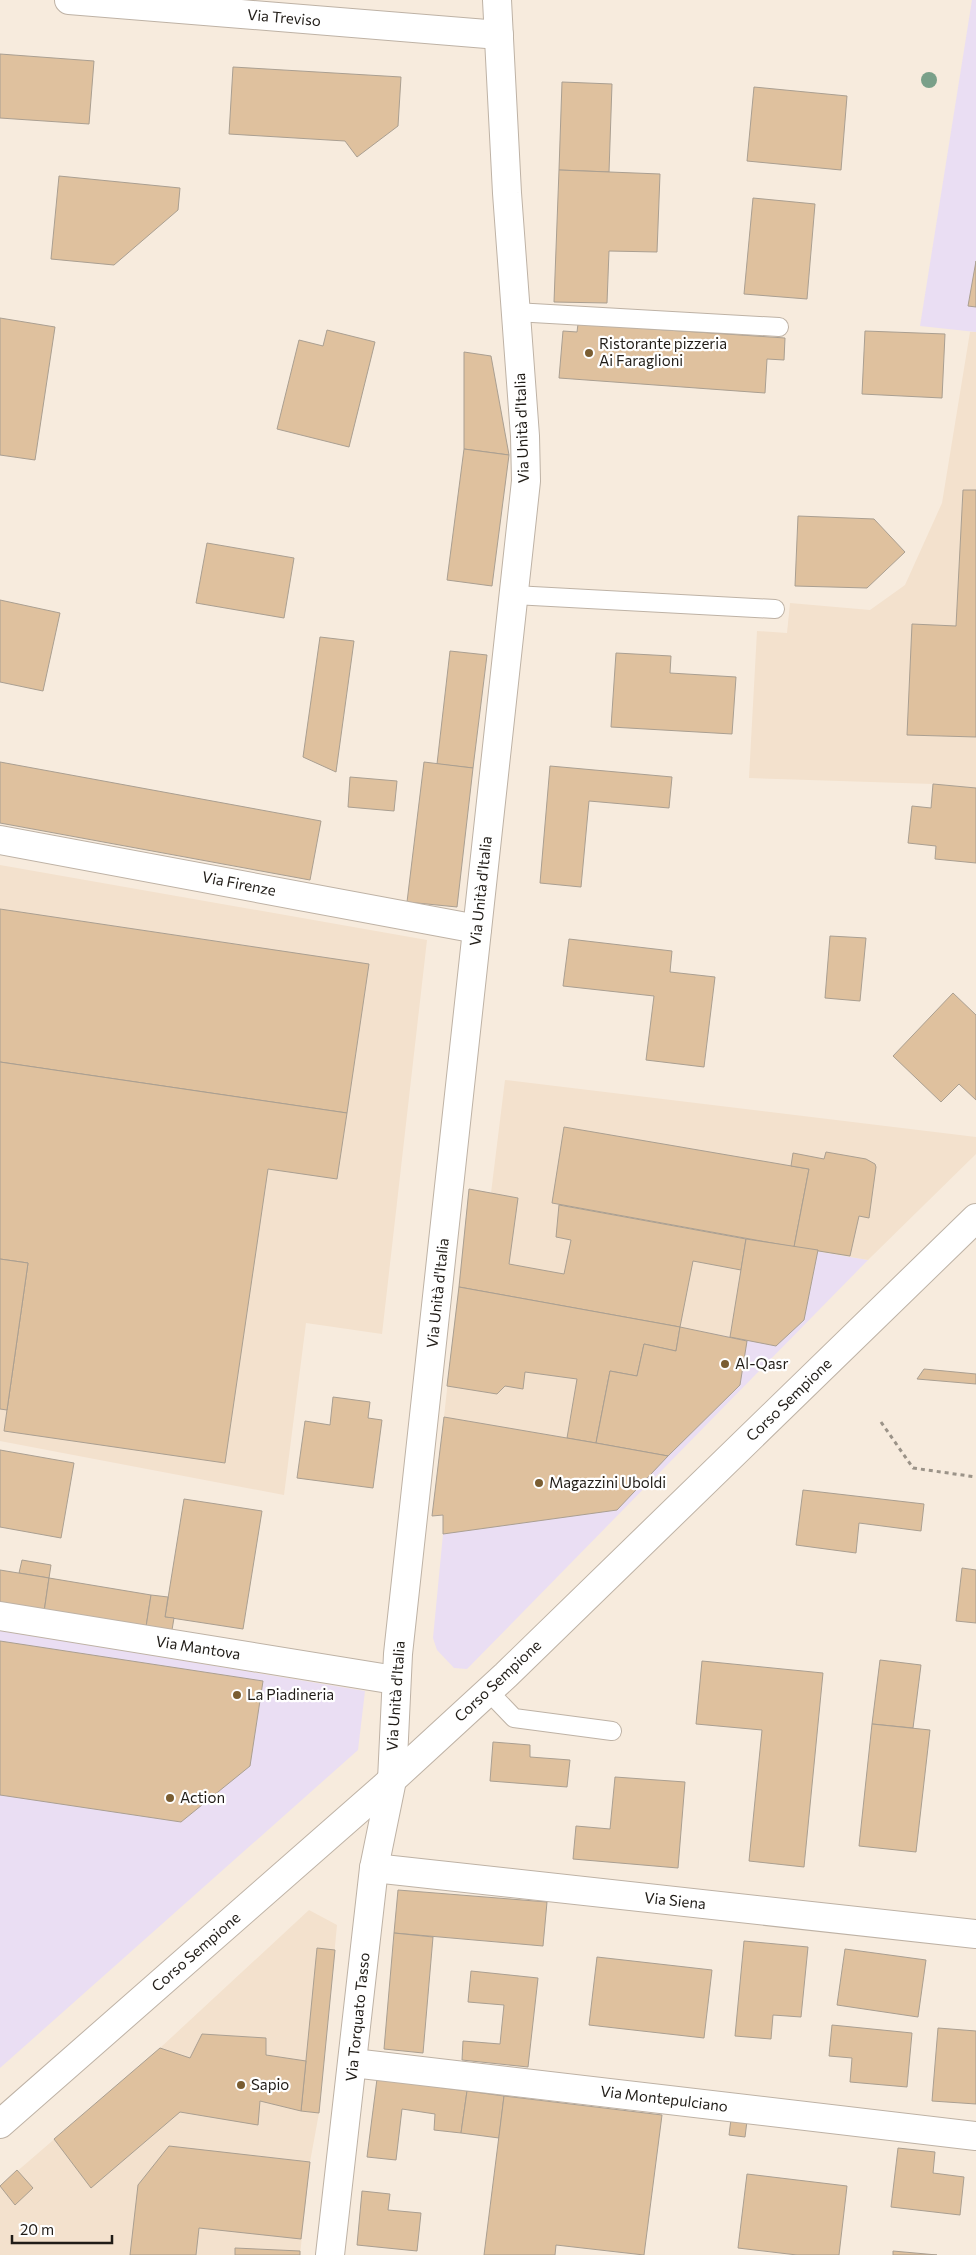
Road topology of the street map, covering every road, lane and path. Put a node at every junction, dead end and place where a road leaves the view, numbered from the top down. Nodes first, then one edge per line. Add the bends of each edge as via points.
1 (69, 0) edge
2 (497, 0) edge
3 (499, 35) junction
4 (515, 312) junction
5 (779, 327) dead end
6 (514, 595) junction
7 (775, 609) dead end
8 (0, 840) edge
9 (477, 929) junction
10 (976, 1218) edge
11 (881, 1422) dead end
12 (976, 1477) edge
13 (0, 1616) edge
14 (395, 1680) junction
15 (488, 1692) junction
16 (612, 1731) dead end
17 (392, 1780) junction
18 (374, 1868) junction
19 (976, 1934) edge
20 (353, 2063) junction
21 (0, 2124) edge
22 (976, 2136) edge
23 (330, 2255) edge

1 - 3 street, Via Treviso
2 - 3 street, Via Unità d'Italia
3 - 4 street, Via Unità d'Italia
4 - 5 lane
4 - 6 street, Via Unità d'Italia via 526,458
6 - 7 lane
6 - 9 street, Via Unità d'Italia
8 - 9 street, Via Firenze
9 - 14 street, Via Unità d'Italia
10 - 15 street, Corso Sempione
11 - 12 path via 913,1468
13 - 14 street, Via Mantova
14 - 17 street, Via Unità d'Italia
15 - 16 lane via 514,1718
15 - 17 street, Corso Sempione
17 - 18 street, Via Torquato Tasso
17 - 21 street, Corso Sempione
18 - 19 street, Via Siena
18 - 20 street, Via Torquato Tasso
20 - 22 street, Via Montepulciano
20 - 23 street, Via Torquato Tasso

